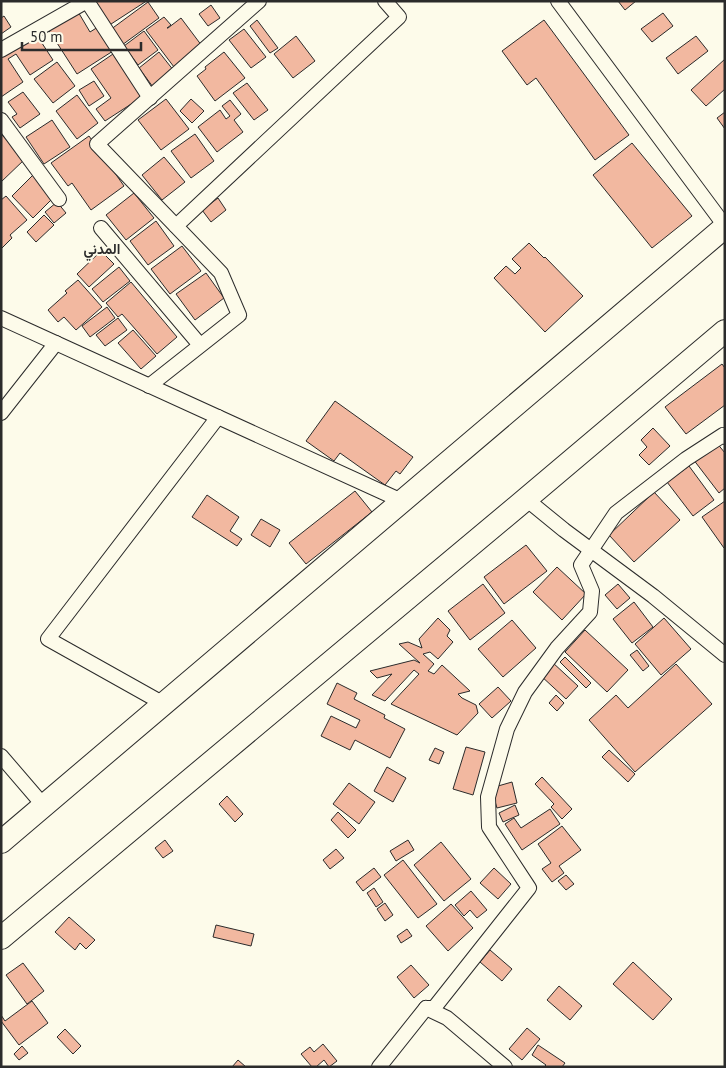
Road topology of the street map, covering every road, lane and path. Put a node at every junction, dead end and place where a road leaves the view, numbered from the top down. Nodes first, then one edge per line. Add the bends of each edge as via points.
1 (87, 1) edge
2 (259, 1) edge
3 (385, 1) edge
4 (564, 4) edge
5 (1, 50) edge
6 (150, 98) junction
7 (1, 120) edge
8 (59, 198) dead end
9 (176, 226) junction
10 (725, 227) edge
11 (101, 228) dead end
12 (1, 318) edge
13 (725, 331) edge
14 (56, 343) junction
15 (200, 345) junction
16 (149, 386) junction
17 (1, 413) edge
18 (218, 417) junction
19 (725, 437) edge
20 (526, 499) junction
21 (402, 501) junction
22 (592, 550) junction
23 (725, 655) edge
24 (164, 704) junction
25 (1, 756) edge
26 (44, 806) junction
27 (1, 842) edge
28 (1, 938) edge
29 (426, 1008) junction
30 (379, 1067) edge
31 (505, 1067) edge

1 - 5 street
1 - 6 street
2 - 6 street
3 - 9 street via 398,17
4 - 10 street
6 - 9 street via 97,144
7 - 8 street
9 - 15 street via 220,273 239,315
10 - 21 main road
11 - 15 street
12 - 14 street
13 - 20 main road
14 - 16 street
14 - 17 street
15 - 16 street
16 - 18 street
18 - 21 street
18 - 24 street via 48,639
19 - 22 street via 723,435 686,459 616,514
20 - 22 street
20 - 28 main road
21 - 24 main road
22 - 23 street
22 - 29 street via 582,565 592,591 590,612 556,648 525,692 507,729 488,797 489,827 529,888 434,1008
24 - 26 main road
25 - 26 street
26 - 27 main road
29 - 30 street
29 - 31 street via 447,1018

